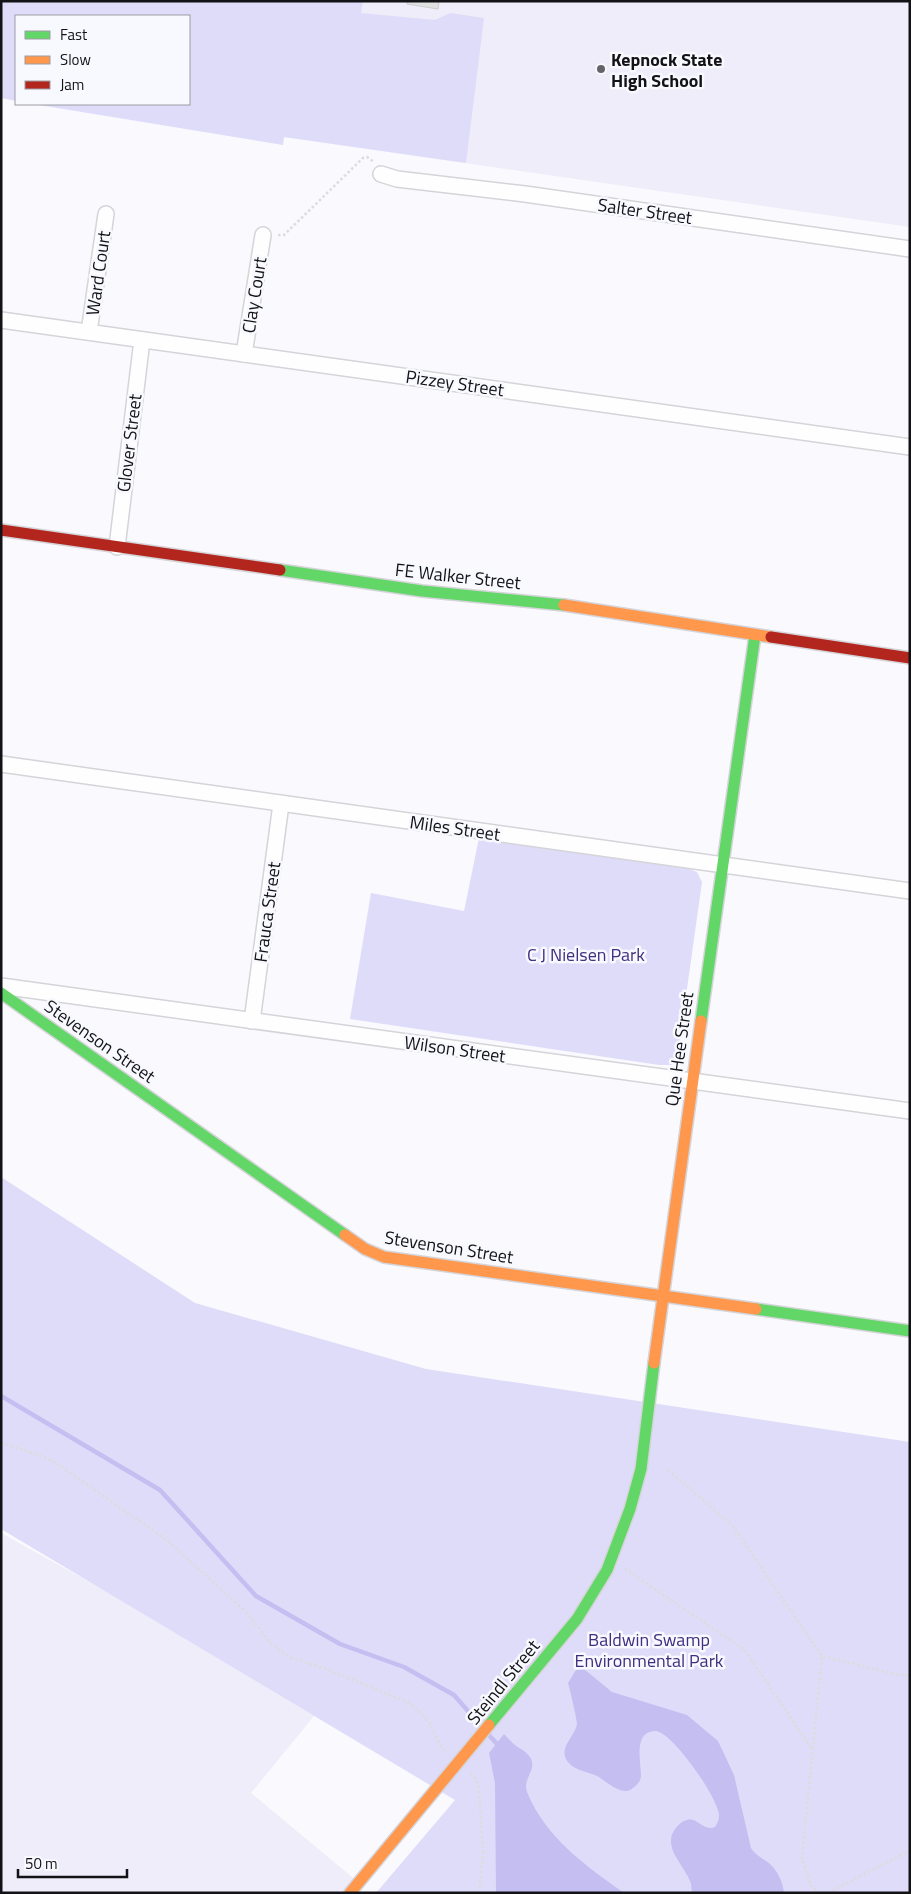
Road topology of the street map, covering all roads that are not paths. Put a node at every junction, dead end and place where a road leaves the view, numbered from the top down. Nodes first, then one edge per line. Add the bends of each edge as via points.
1 (381, 174) road end
2 (106, 214) dead end
3 (263, 235) road end
4 (910, 249) edge
5 (1, 320) edge
6 (90, 332) junction
7 (142, 340) junction
8 (244, 354) junction
9 (910, 447) edge
10 (1, 530) edge
11 (117, 547) junction
12 (755, 635) junction
13 (910, 658) edge
14 (1, 764) edge
15 (281, 804) junction
16 (722, 865) junction
17 (910, 890) edge
18 (1, 986) edge
19 (1, 993) edge
20 (252, 1021) junction
21 (692, 1081) junction
22 (910, 1111) edge
23 (662, 1296) junction
24 (910, 1330) edge
25 (640, 1469) joint
26 (350, 1893) edge

1 - 4 street, Salter Street
2 - 6 street, Ward Court
3 - 8 street, Clay Court
5 - 6 street, Pizzey Street
6 - 7 street, Pizzey Street
7 - 8 street, Pizzey Street
7 - 11 street, Glover Street
8 - 9 street, Pizzey Street
10 - 11 street, FE Walker Street
11 - 12 street, FE Walker Street via 422,591 558,604
12 - 13 street, FE Walker Street
12 - 16 street, Que Hee Street
14 - 15 street, Miles Street
15 - 16 street, Miles Street
15 - 20 street, Frauca Street
16 - 17 street, Miles Street
16 - 21 street, Que Hee Street
18 - 20 street, Wilson Street
19 - 23 street, Stevenson Street via 374,1254
20 - 21 street, Wilson Street
21 - 22 street, Wilson Street
21 - 23 street, Que Hee Street
23 - 24 street, Stevenson Street
23 - 25 street, Que Hee Street
25 - 26 street, Steindl Street via 630,1509 607,1570 577,1619

